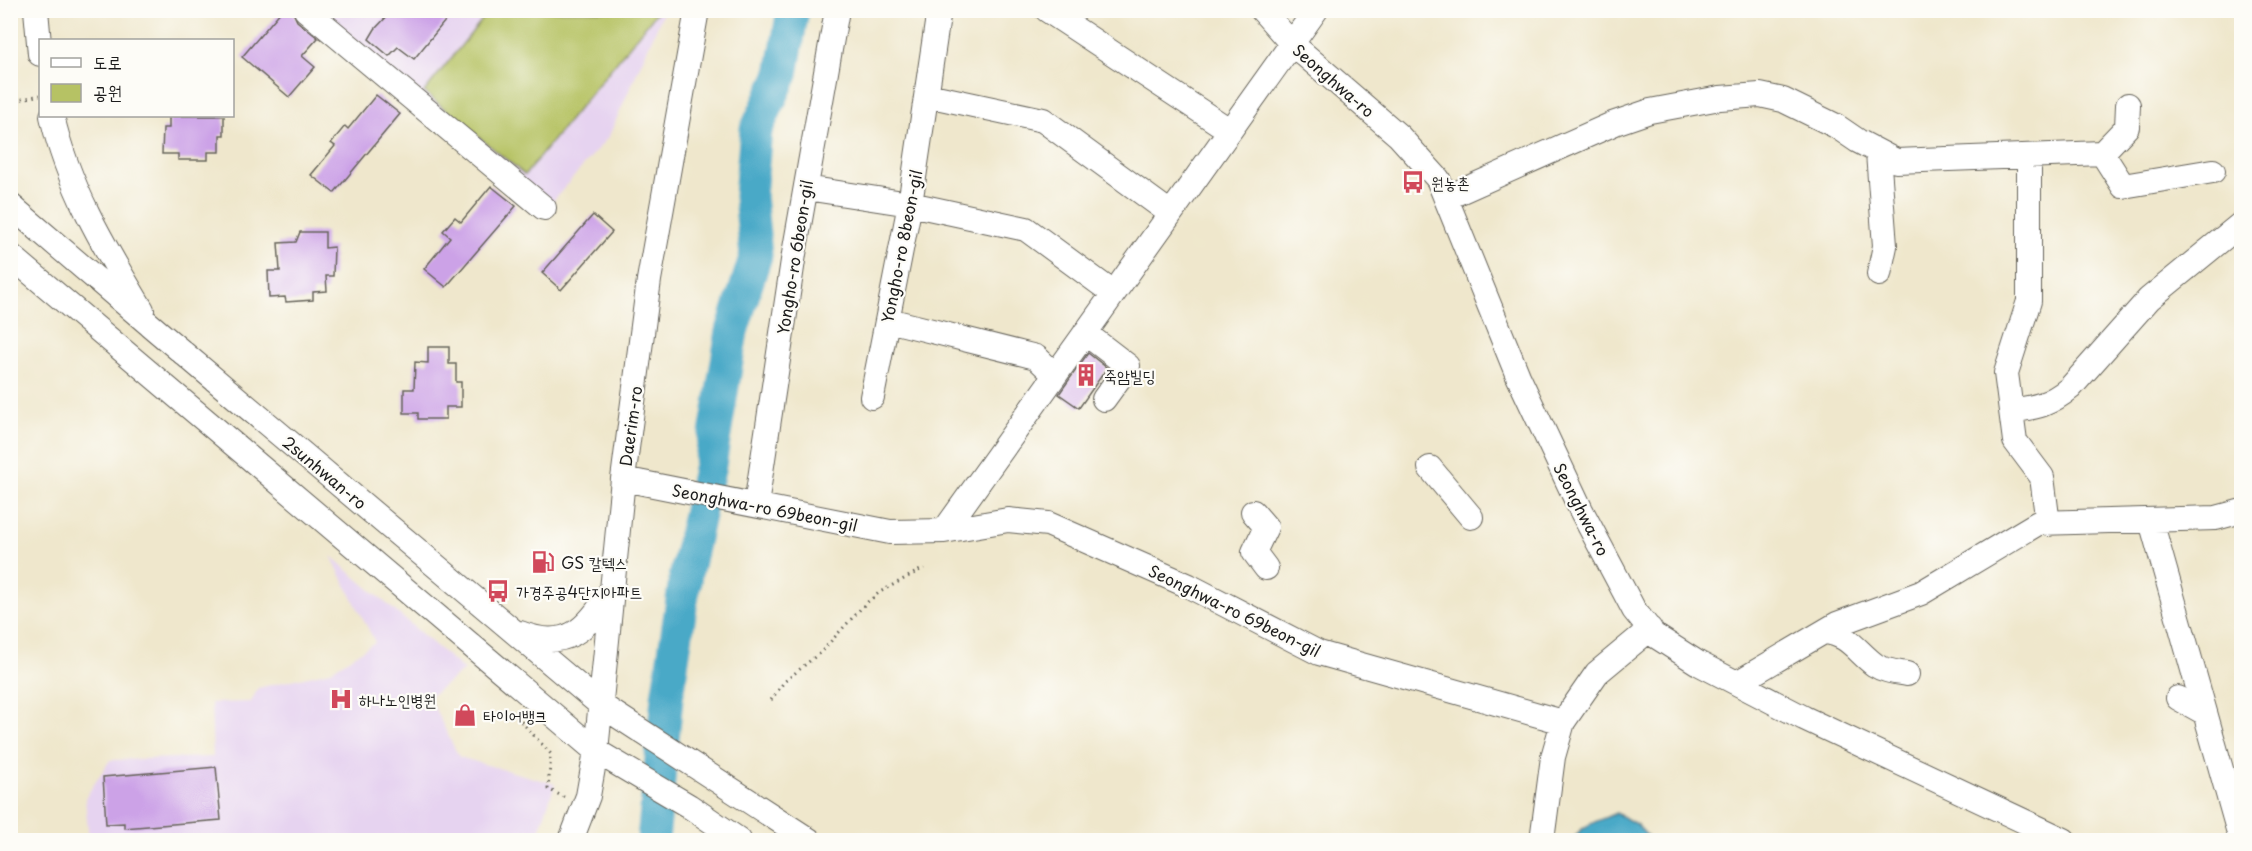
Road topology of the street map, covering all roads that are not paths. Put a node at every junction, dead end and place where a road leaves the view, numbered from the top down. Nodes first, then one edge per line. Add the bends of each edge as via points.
1 (36, 10) edge
2 (306, 10) edge
3 (697, 10) edge
4 (837, 10) edge
5 (939, 10) edge
6 (1047, 10) edge
7 (1262, 10) edge
8 (1316, 10) edge
9 (39, 43) edge
10 (1291, 43) junction
11 (927, 95) junction
12 (2128, 105) dead end
13 (52, 117) edge
14 (1229, 130) junction
15 (1878, 153) junction
16 (2102, 153) junction
17 (2029, 156) junction
18 (2213, 171) dead end
19 (806, 188) junction
20 (1446, 198) junction
21 (910, 204) junction
22 (10, 205) edge
23 (544, 208) dead end
24 (1170, 213) junction
25 (2241, 223) edge
26 (10, 255) edge
27 (1880, 274) dead end
28 (1113, 293) junction
29 (888, 320) junction
30 (152, 327) junction
31 (1084, 333) junction
32 (1055, 375) junction
33 (873, 397) dead end
34 (1104, 399) dead end
35 (2011, 411) junction
36 (1430, 468) dead end
37 (623, 478) junction
38 (756, 505) junction
39 (2241, 510) edge
40 (1253, 512) dead end
41 (1471, 517) dead end
42 (2151, 521) junction
43 (2048, 524) junction
44 (944, 531) junction
45 (1266, 568) dead end
46 (613, 588) junction
47 (1650, 629) junction
48 (514, 631) junction
49 (1824, 632) junction
50 (1907, 674) dead end
51 (1737, 683) junction
52 (2178, 698) dead end
53 (601, 705) junction
54 (2205, 713) junction
55 (1563, 722) junction
56 (596, 751) junction
57 (571, 840) edge
58 (739, 840) edge
59 (809, 840) edge
60 (1542, 840) edge
61 (2064, 840) edge
62 (2241, 840) edge

1 - 9 street
2 - 23 street
3 - 37 street, Daerim-ro via 649,280
4 - 19 street, Yongho-ro 6beon-gil
5 - 11 street, Yongho-ro 8beon-gil
6 - 14 street
7 - 10 street, Seonghwa-ro
8 - 10 street
10 - 14 street
10 - 20 street, Seonghwa-ro via 1399,136 1438,179
11 - 21 street, Yongho-ro 8beon-gil
11 - 24 street via 1043,120
12 - 16 street via 2127,127
13 - 30 street via 67,166 92,225
14 - 24 street
15 - 17 street via 1896,160
15 - 20 street via 1784,100 1760,95 1720,98 1650,111 1615,123
15 - 27 street via 1885,246
16 - 17 street
16 - 18 street via 2123,186
17 - 35 street via 2029,301 2006,373
19 - 21 street
19 - 38 street, Yongho-ro 6beon-gil
20 - 47 street, Seonghwa-ro via 1518,376 1581,510 1634,610
21 - 28 street via 1026,229
21 - 29 street, Yongho-ro 8beon-gil
22 - 30 street, 2sunhwan-ro
24 - 28 street
25 - 35 street via 2149,298 2058,398 2037,407
26 - 56 street
28 - 31 street
29 - 32 street via 1036,357
29 - 33 street, Yongho-ro 8beon-gil
30 - 48 street, 2sunhwan-ro
31 - 32 street
31 - 34 street via 1128,366
32 - 44 street
35 - 43 street via 2015,441 2042,477
36 - 41 street
37 - 38 street, Seonghwa-ro 69beon-gil
37 - 46 street, Daerim-ro
38 - 44 street, Seonghwa-ro 69beon-gil via 890,532
39 - 42 street via 2216,518
40 - 45 street via 1266,526 1254,552
42 - 43 street
42 - 54 street
43 - 49 street via 2038,523 1921,593
44 - 55 street, Seonghwa-ro 69beon-gil via 1008,520 1048,524 1189,586 1319,653
46 - 48 street via 591,621 567,637 539,639
46 - 53 street, Daerim-ro
47 - 51 street, Seonghwa-ro via 1698,663
47 - 55 street via 1597,674
48 - 53 street, 2sunhwan-ro
49 - 50 street via 1837,633 1876,666
49 - 51 street
51 - 61 street, Seonghwa-ro
52 - 54 street
53 - 56 street, Daerim-ro
53 - 59 street, 2sunhwan-ro
54 - 62 street
55 - 60 street via 1553,757
56 - 57 street, Daerim-ro via 588,796
56 - 58 street

